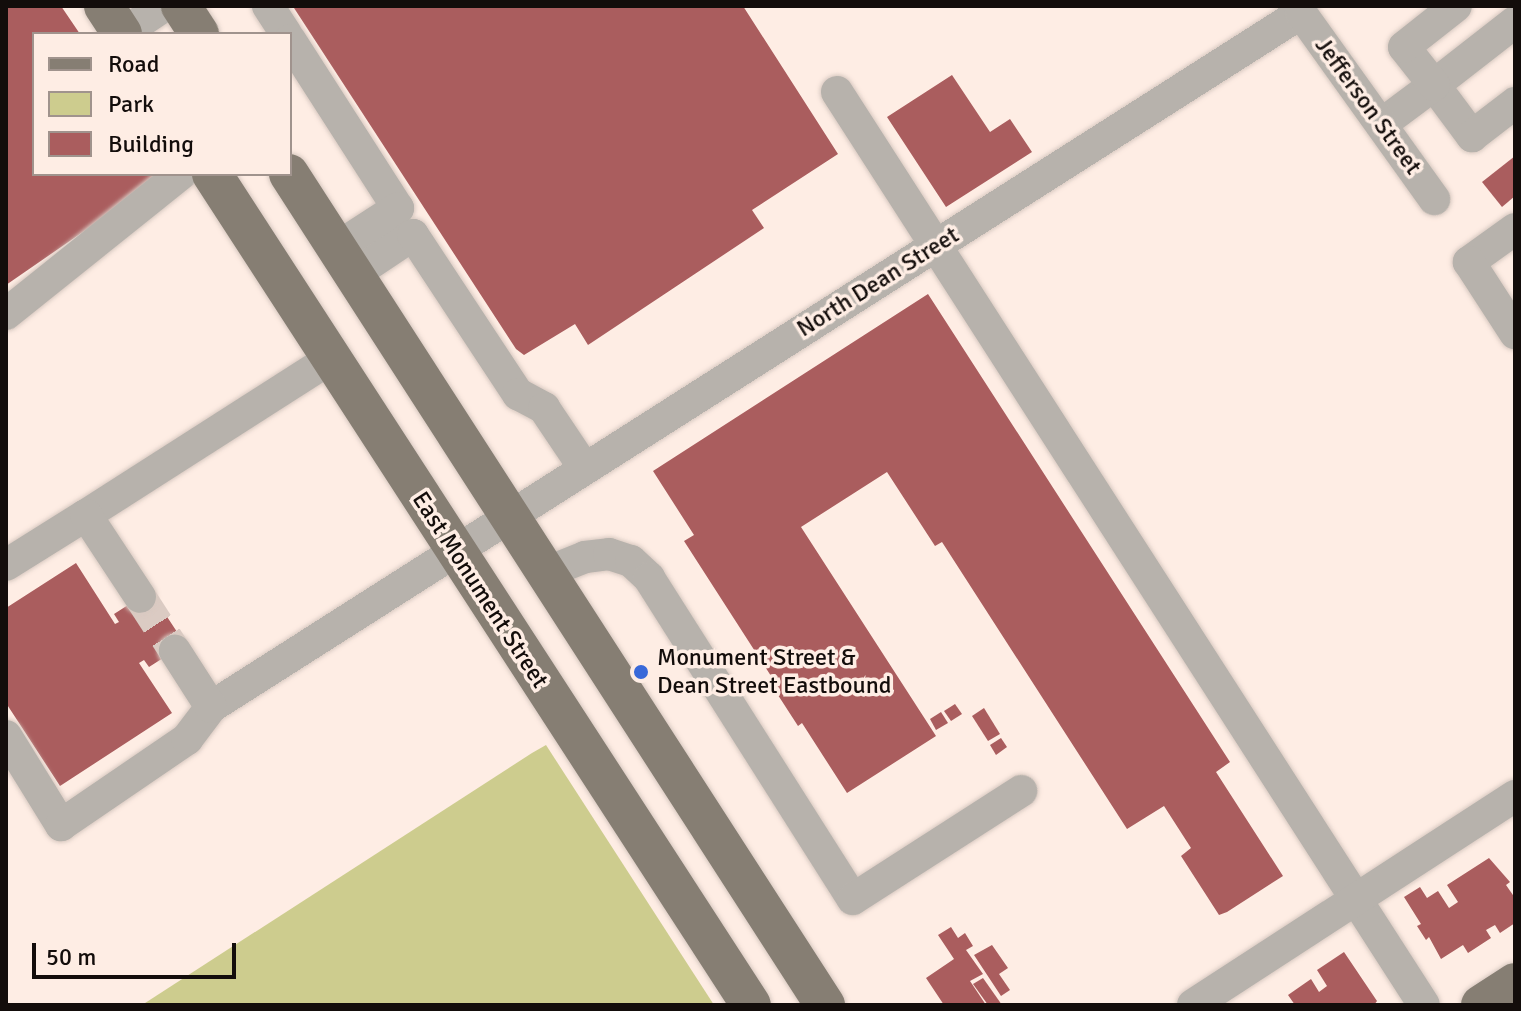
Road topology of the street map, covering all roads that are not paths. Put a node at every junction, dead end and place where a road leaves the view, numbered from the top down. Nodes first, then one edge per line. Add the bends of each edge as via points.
1 (164, 6) edge
2 (181, 6) edge
3 (268, 6) edge
4 (1456, 6) edge
5 (1301, 13) joint
6 (114, 18) edge
7 (1515, 22) edge
8 (198, 32) edge
9 (285, 32) edge
10 (292, 43) edge
11 (1434, 85) junction
12 (837, 92) dead end
13 (1515, 103) edge
14 (1383, 123) junction
15 (178, 176) edge
16 (213, 176) edge
17 (290, 176) edge
18 (1434, 199) dead end
19 (1515, 229) edge
20 (936, 245) junction
21 (344, 262) junction
22 (6, 314) edge
23 (1515, 333) edge
24 (330, 359) junction
25 (585, 469) junction
26 (86, 515) junction
27 (509, 517) junction
28 (455, 552) junction
29 (6, 565) edge
30 (545, 573) junction
31 (140, 597) tunnel mouth
32 (175, 651) tunnel mouth
33 (211, 707) junction
34 (6, 736) edge
35 (1021, 791) dead end
36 (1515, 796) edge
37 (1351, 891) junction
38 (1515, 983) edge
39 (751, 1005) edge
40 (825, 1005) edge
41 (1193, 1005) edge
42 (1424, 1005) edge
43 (1481, 1005) edge

1 - 6 street
2 - 8 main road
3 - 9 street
4 - 11 street via 1404,47
5 - 14 street, Jefferson Street
5 - 20 street, North Dean Street
7 - 11 street
10 - 21 street via 398,208
11 - 13 street via 1472,136
11 - 14 street
12 - 20 street
14 - 18 street, Jefferson Street
15 - 22 street
16 - 24 main road, East Monument Street
17 - 21 main road
19 - 23 street via 1469,262
20 - 25 street, North Dean Street
20 - 37 street
21 - 25 street via 413,235 518,394 544,408
21 - 27 main road
24 - 26 street
24 - 28 main road, East Monument Street
25 - 27 street, North Dean Street
26 - 29 street
26 - 31 street
27 - 28 street, North Dean Street
27 - 30 main road
28 - 33 street, North Dean Street
28 - 39 main road, East Monument Street
30 - 35 street via 609,554 631,561 649,578 853,899
30 - 40 main road
32 - 33 street
33 - 34 street via 187,739 61,825
36 - 37 street
37 - 41 street
37 - 42 street
38 - 43 main road

